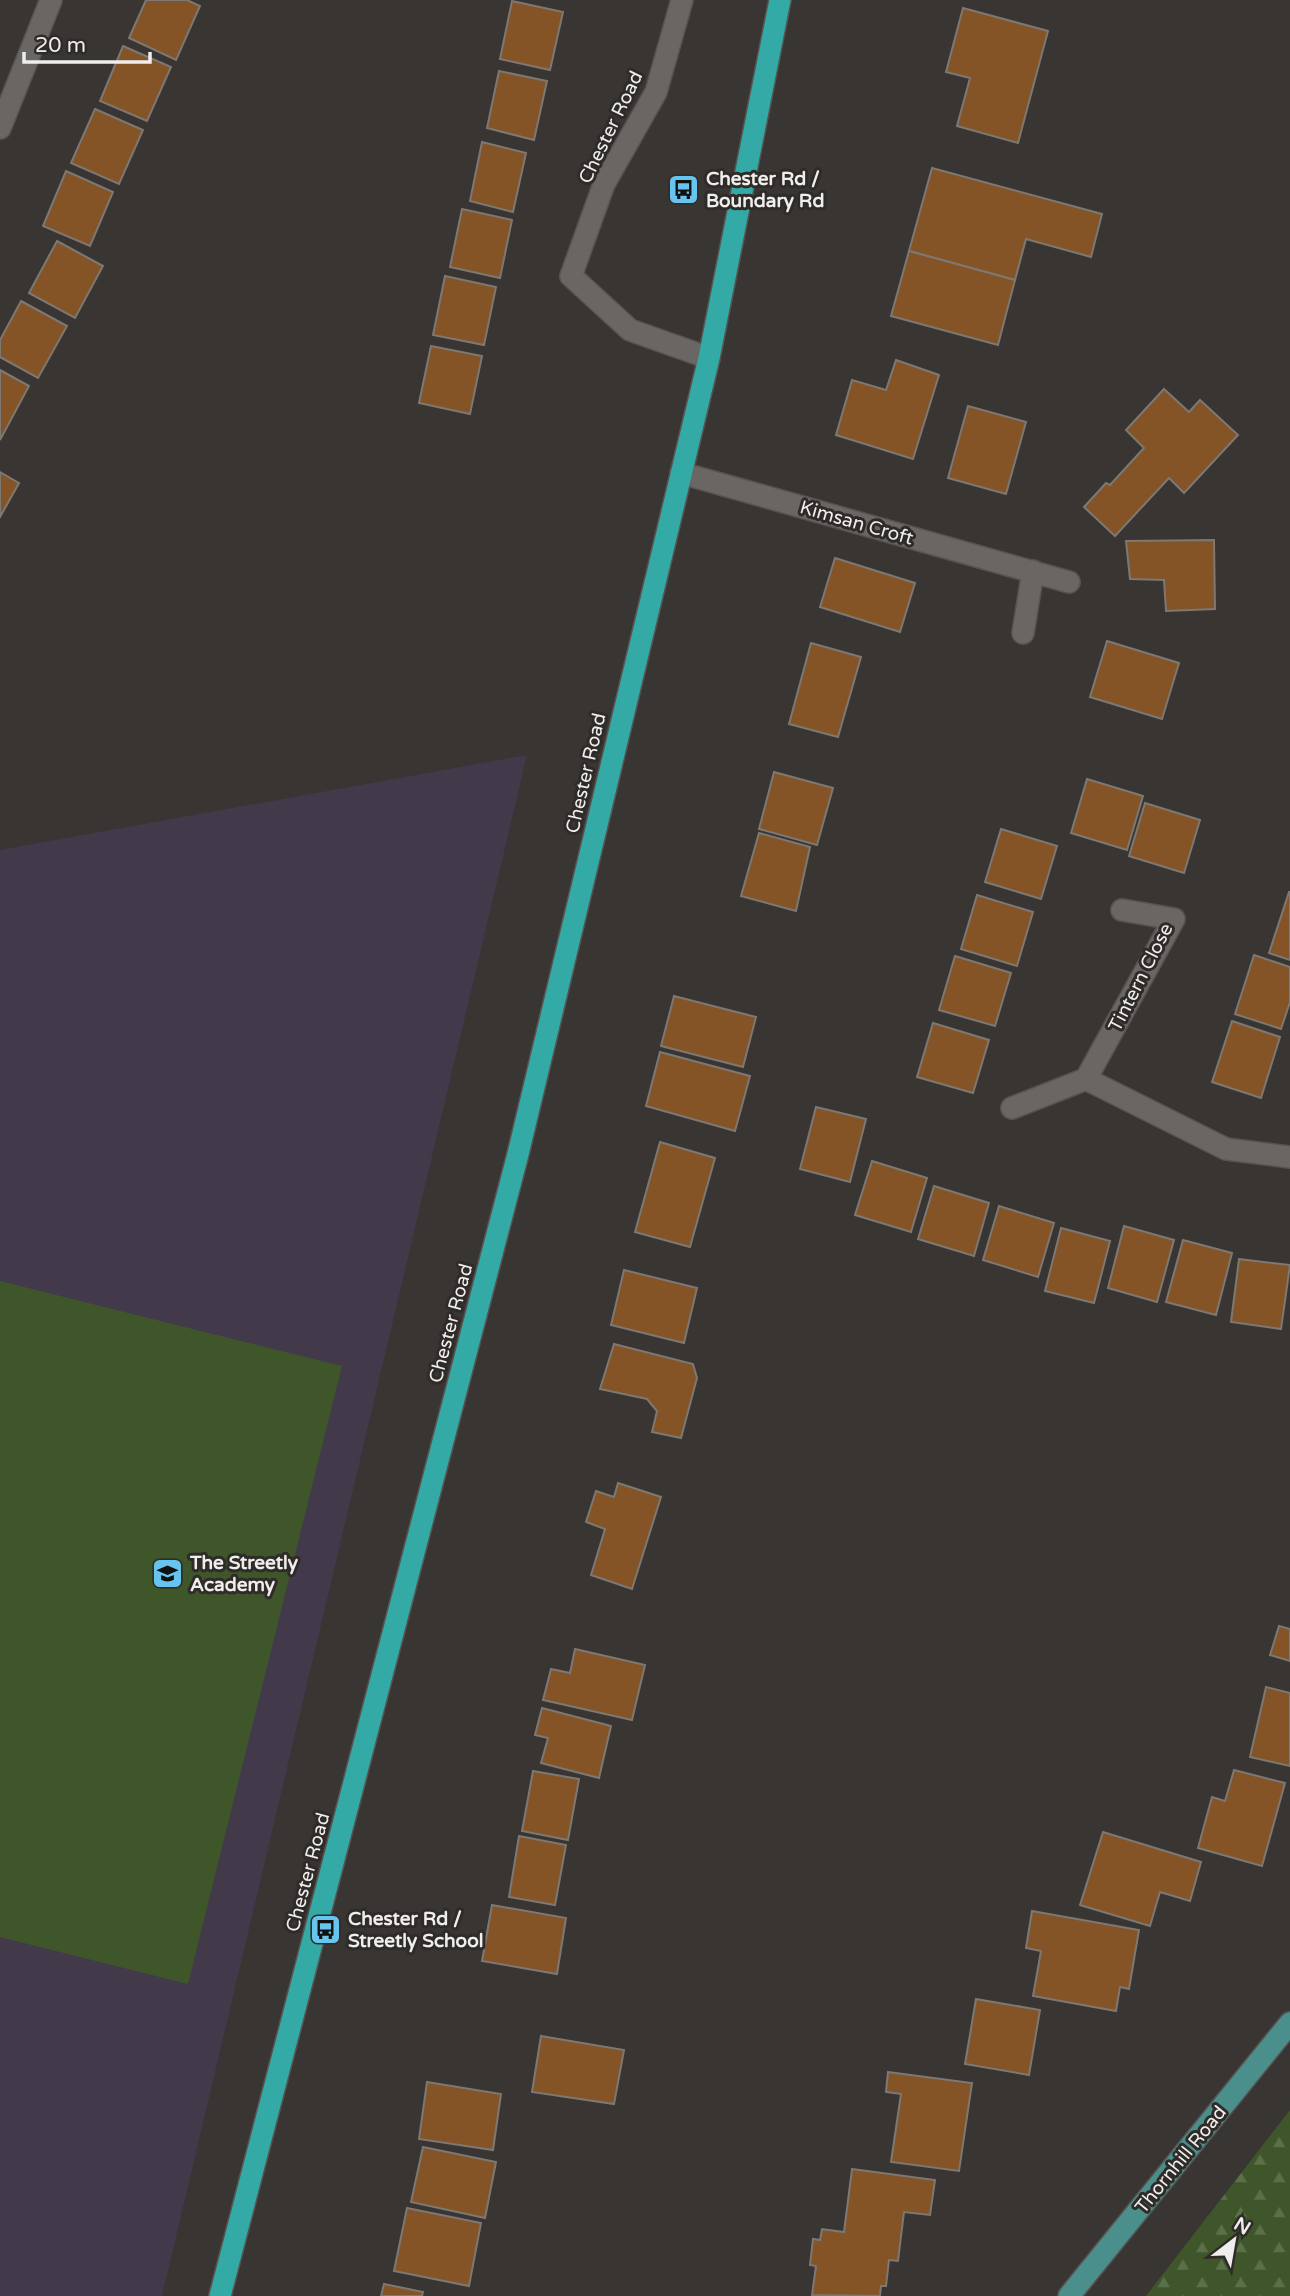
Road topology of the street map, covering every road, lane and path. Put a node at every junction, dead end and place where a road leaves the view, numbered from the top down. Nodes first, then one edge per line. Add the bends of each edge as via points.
1 (51, 0) edge
2 (682, 0) edge
3 (780, 0) edge
4 (0, 128) edge
5 (709, 358) junction
6 (681, 473) junction
7 (1033, 571) junction
8 (1069, 582) dead end
9 (1023, 633) dead end
10 (1122, 910) dead end
11 (1086, 1079) junction
12 (1012, 1108) dead end
13 (1290, 1157) edge
14 (1290, 2023) edge
15 (220, 2296) edge
16 (1069, 2296) edge

1 - 4 street
2 - 5 street, Chester Road via 656,92 604,184 571,276 630,330
3 - 5 highway, Chester Road
5 - 6 highway, Chester Road
6 - 7 street, Kimsan Croft
6 - 15 highway, Chester Road via 518,1154
7 - 8 street, Kimsan Croft
7 - 9 street
10 - 11 street, Tintern Close via 1174,919
11 - 12 street
11 - 13 street via 1226,1149
14 - 16 main road, Thornhill Road

